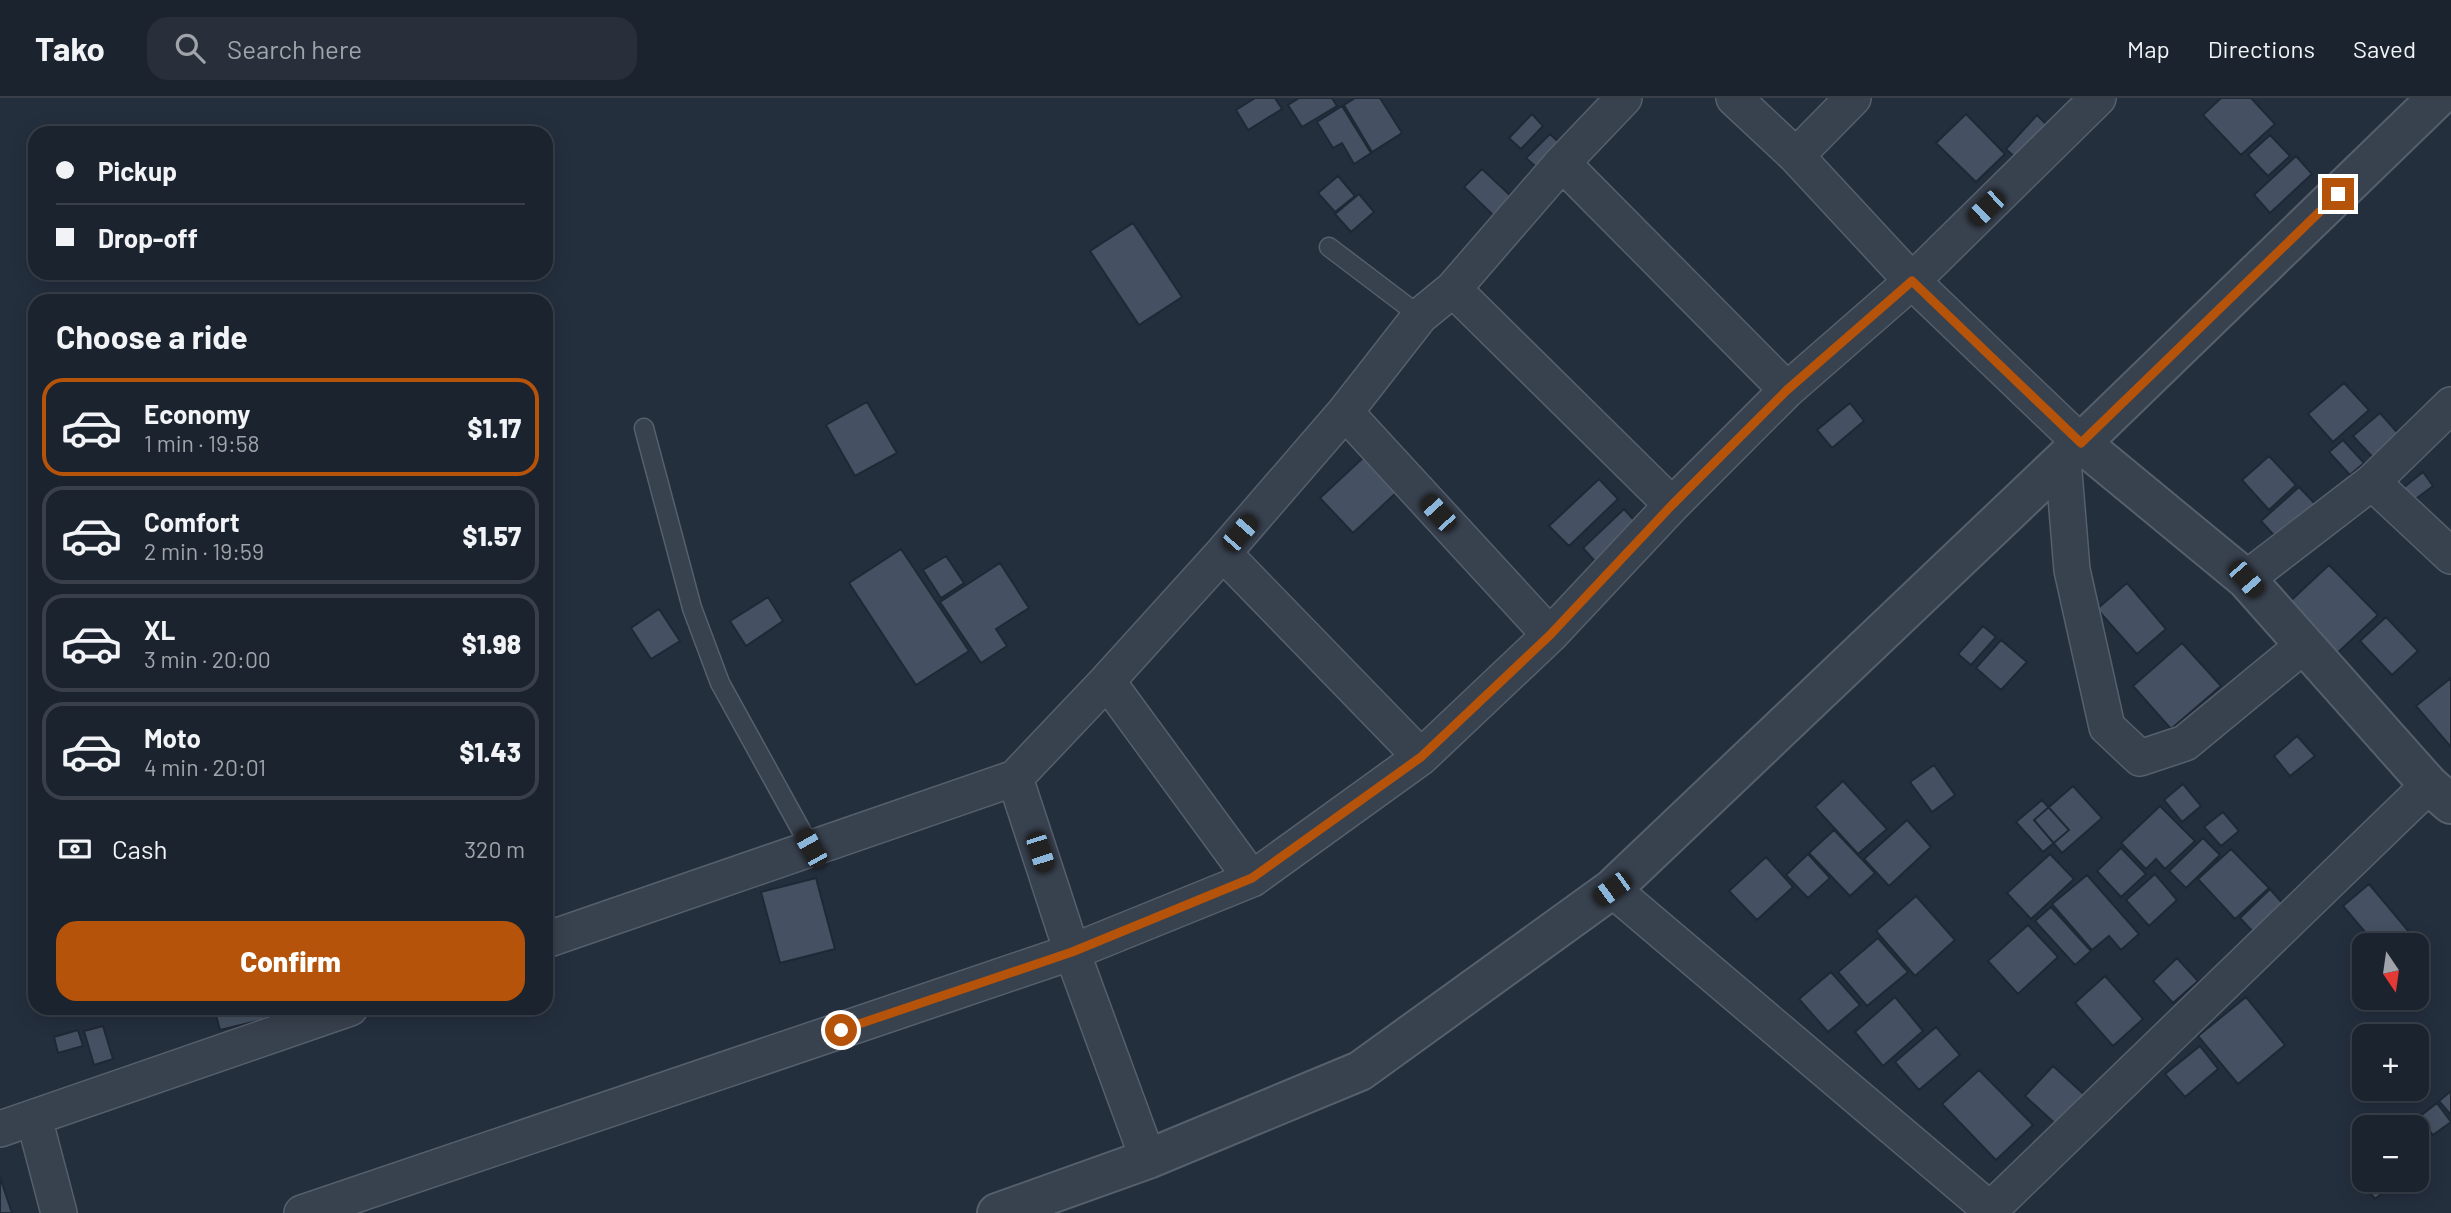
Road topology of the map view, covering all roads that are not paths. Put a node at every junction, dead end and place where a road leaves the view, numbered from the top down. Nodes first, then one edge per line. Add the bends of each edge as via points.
1 (1624, 98) edge
2 (1734, 98) edge
3 (1853, 98) edge
4 (2098, 98) edge
5 (2437, 98) edge
6 (1796, 156) junction
7 (1562, 163) junction
8 (1329, 247) dead end
9 (1912, 281) junction
10 (1453, 289) junction
11 (1420, 316) junction
12 (1787, 390) junction
13 (2451, 405) edge
14 (1345, 412) junction
15 (644, 428) dead end
16 (2072, 452) junction
17 (2372, 482) junction
18 (1672, 505) junction
19 (1223, 553) junction
20 (2451, 556) edge
21 (2246, 579) junction
22 (1550, 635) junction
23 (2304, 645) junction
24 (1108, 681) junction
25 (1421, 757) junction
26 (1015, 778) junction
27 (2440, 795) edge
28 (811, 848) junction
29 (1252, 878) junction
30 (1612, 889) junction
31 (553, 938) edge
32 (1072, 952) junction
33 (330, 1015) edge
34 (34, 1118) junction
35 (0, 1129) edge
36 (1148, 1159) junction
37 (1992, 1211) edge
38 (59, 1213) edge
39 (302, 1213) edge
40 (998, 1213) edge

1 - 7 street
2 - 6 street
3 - 6 street
4 - 9 street
5 - 16 street
6 - 9 street
7 - 10 street
7 - 12 street
8 - 11 lane
9 - 12 street
9 - 16 street
10 - 11 street
10 - 18 street
11 - 14 street
12 - 18 street
13 - 17 street
14 - 19 street
14 - 22 street
15 - 28 lane via 692,608 720,683
16 - 21 street
16 - 23 street via 2072,570 2107,727 2140,758 2185,743
16 - 30 street
17 - 20 street
17 - 21 street
18 - 22 street
19 - 24 street
19 - 25 street
21 - 23 street
22 - 25 street
23 - 27 street
24 - 26 street
24 - 29 street
25 - 29 street
26 - 28 street
26 - 32 street
27 - 37 street
28 - 31 street
29 - 32 street
30 - 36 street via 1360,1071
30 - 37 street
32 - 36 street
32 - 39 street
33 - 34 street
34 - 35 street
34 - 38 street
36 - 40 street

